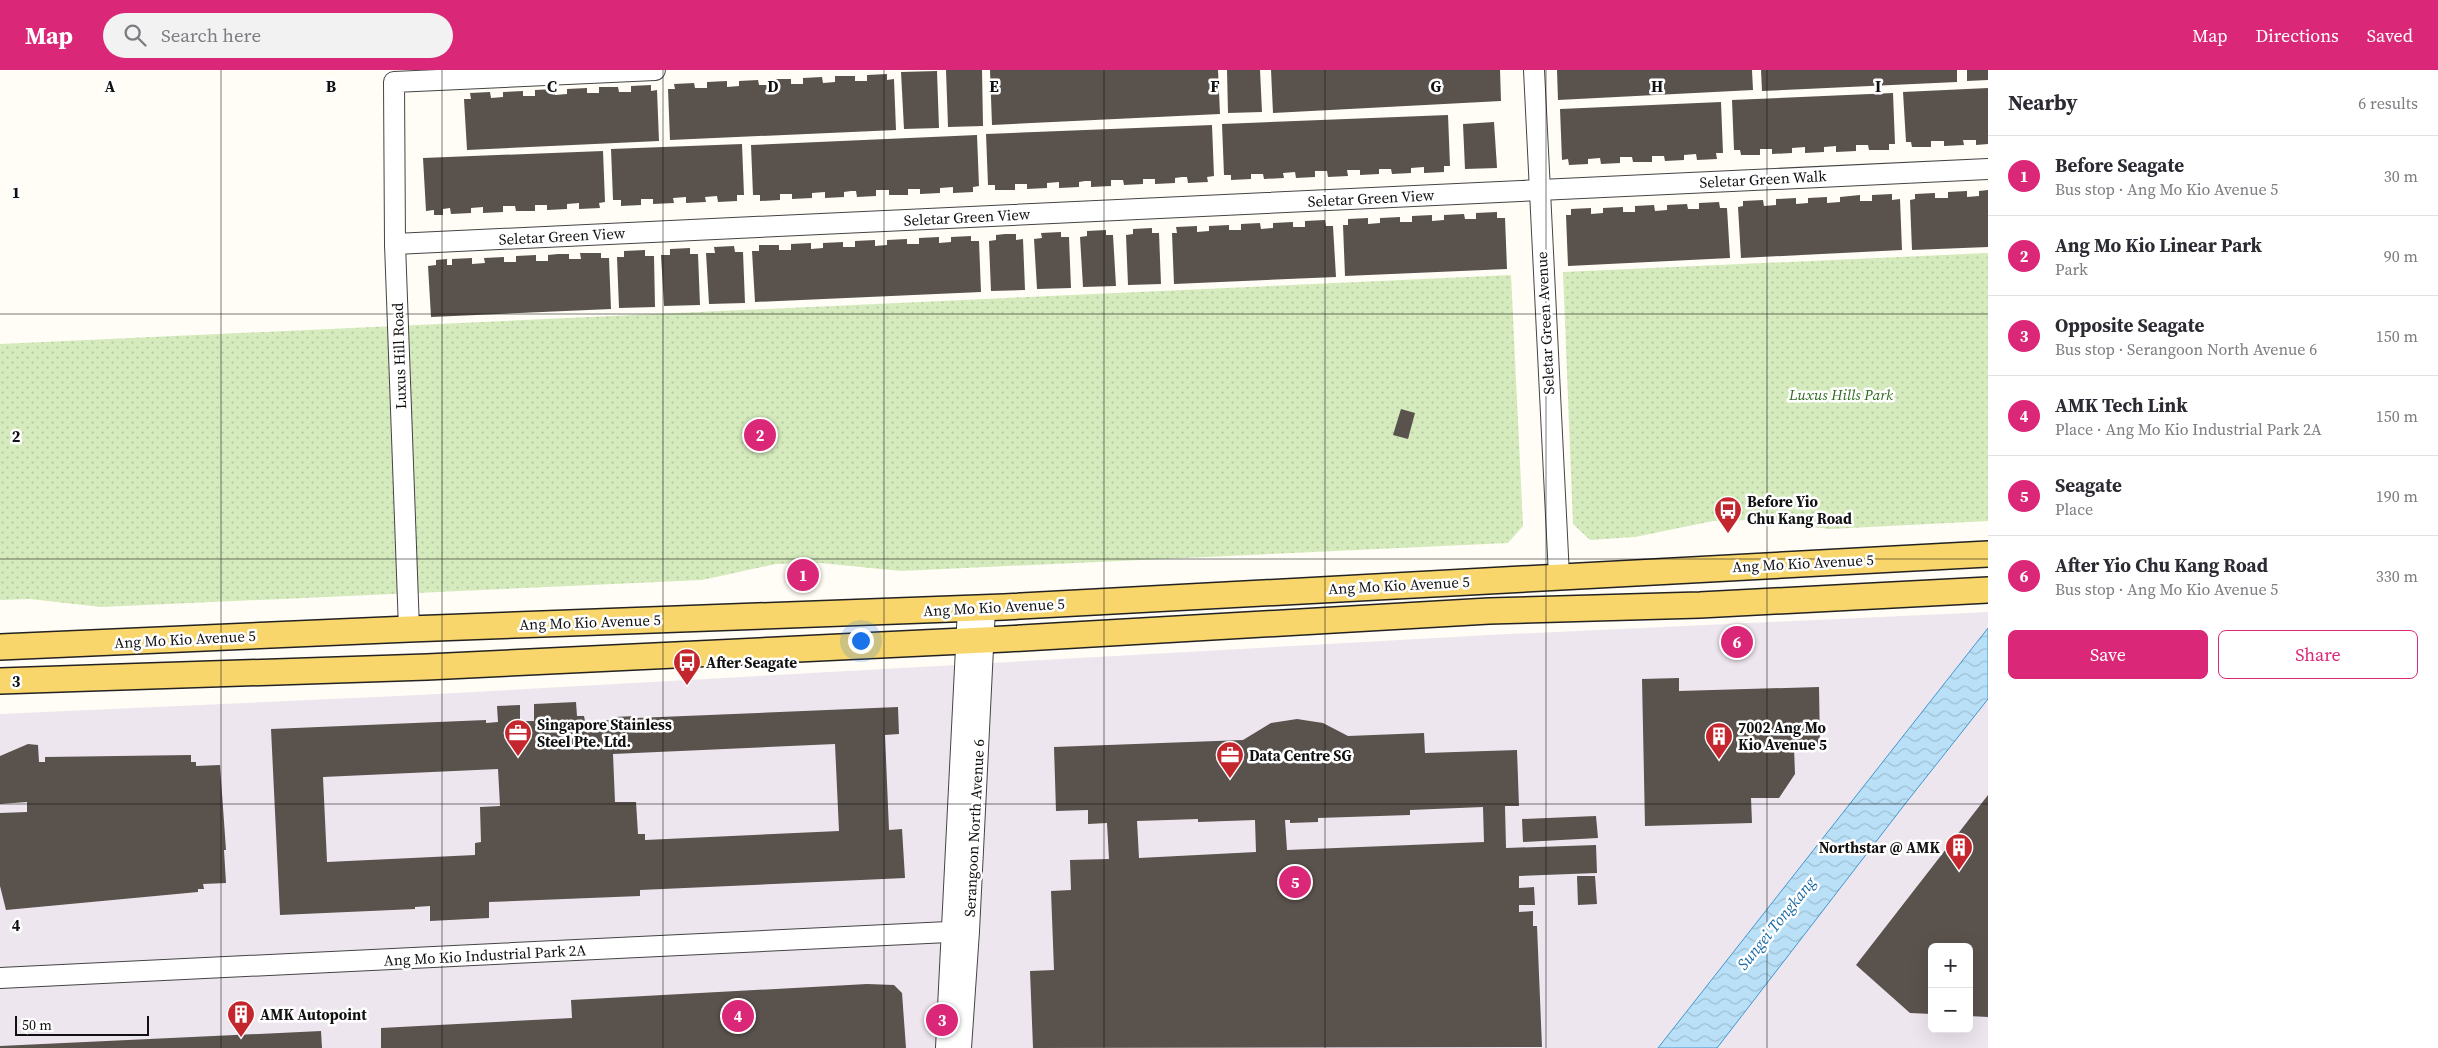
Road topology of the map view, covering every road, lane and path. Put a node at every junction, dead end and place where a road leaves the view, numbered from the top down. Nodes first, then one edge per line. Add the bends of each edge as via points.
1 (655, 70) edge
2 (1534, 70) edge
3 (1988, 169) edge
4 (1538, 190) junction
5 (395, 244) junction
6 (1988, 554) edge
7 (1559, 576) junction
8 (1988, 590) edge
9 (976, 608) junction
10 (409, 629) junction
11 (242, 636) junction
12 (975, 640) junction
13 (0, 647) edge
14 (267, 673) junction
15 (0, 681) edge
16 (961, 932) junction
17 (0, 978) edge
18 (946, 1048) edge
19 (962, 1048) edge

1 - 5 street, Luxus Hill Road via 394,82
2 - 4 street, Seletar Green Avenue
3 - 4 street, Seletar Green Walk
4 - 5 street, Seletar Green View
4 - 7 street, Seletar Green Avenue
5 - 10 street, Luxus Hill Road
6 - 7 main road, Ang Mo Kio Avenue 5
7 - 9 main road, Ang Mo Kio Avenue 5
8 - 12 main road, Ang Mo Kio Avenue 5 via 1700,605 1489,611
9 - 10 main road, Ang Mo Kio Avenue 5
9 - 12 street, Serangoon North Avenue 6
10 - 11 main road, Ang Mo Kio Avenue 5
11 - 13 main road, Ang Mo Kio Avenue 5
11 - 14 main road via 248,653
12 - 14 main road, Ang Mo Kio Avenue 5
12 - 16 street, Serangoon North Avenue 6
14 - 15 main road, Ang Mo Kio Avenue 5
16 - 17 street, Ang Mo Kio Industrial Park 2A
16 - 18 street, Serangoon North Avenue 6
16 - 19 street, Serangoon North Avenue 6

